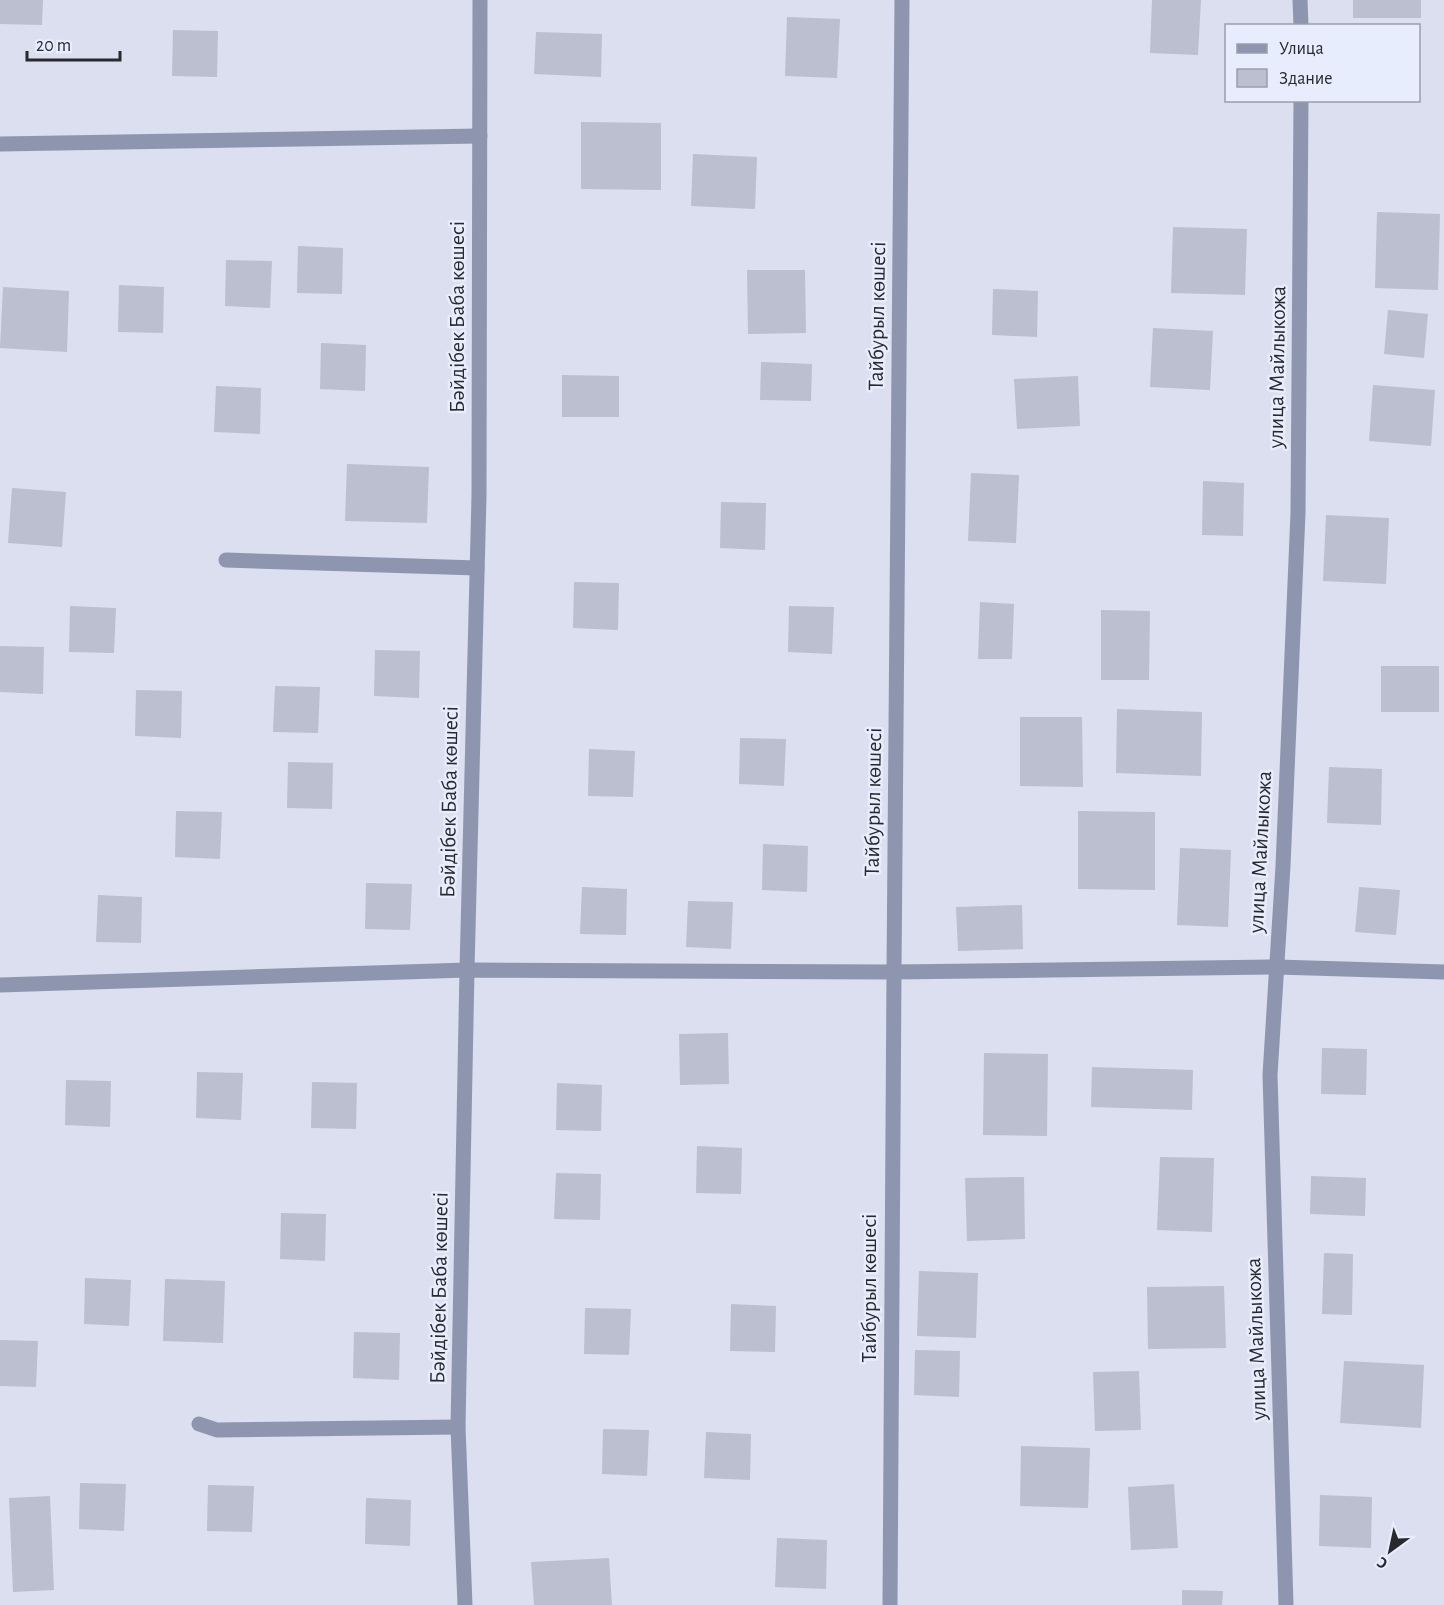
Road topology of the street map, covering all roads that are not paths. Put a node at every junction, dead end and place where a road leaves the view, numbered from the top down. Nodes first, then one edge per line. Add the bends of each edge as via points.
1 (480, 0) edge
2 (902, 0) edge
3 (1300, 0) edge
4 (1301, 24) edge
5 (1301, 102) edge
6 (480, 136) junction
7 (0, 144) edge
8 (226, 560) dead end
9 (477, 568) junction
10 (1277, 967) junction
11 (467, 970) junction
12 (894, 972) junction
13 (1444, 972) edge
14 (0, 985) edge
15 (199, 1424) dead end
16 (458, 1427) junction
17 (465, 1605) edge
18 (890, 1605) edge
19 (1286, 1605) edge

1 - 6 street, Бәйдібек Баба көшесі
2 - 12 street, Тайбурыл көшесі
3 - 4 street
5 - 10 street, улица Майлыкожа via 1298,513
6 - 7 street
6 - 9 street, Бәйдібек Баба көшесі
8 - 9 street
9 - 11 street, Бәйдібек Баба көшесі
10 - 12 street
10 - 13 street
10 - 19 street, улица Майлыкожа via 1270,1075
11 - 12 street
11 - 14 street
11 - 16 street, Бәйдібек Баба көшесі
12 - 18 street, Тайбурыл көшесі
15 - 16 street via 217,1430
16 - 17 street, Бәйдібек Баба көшесі

